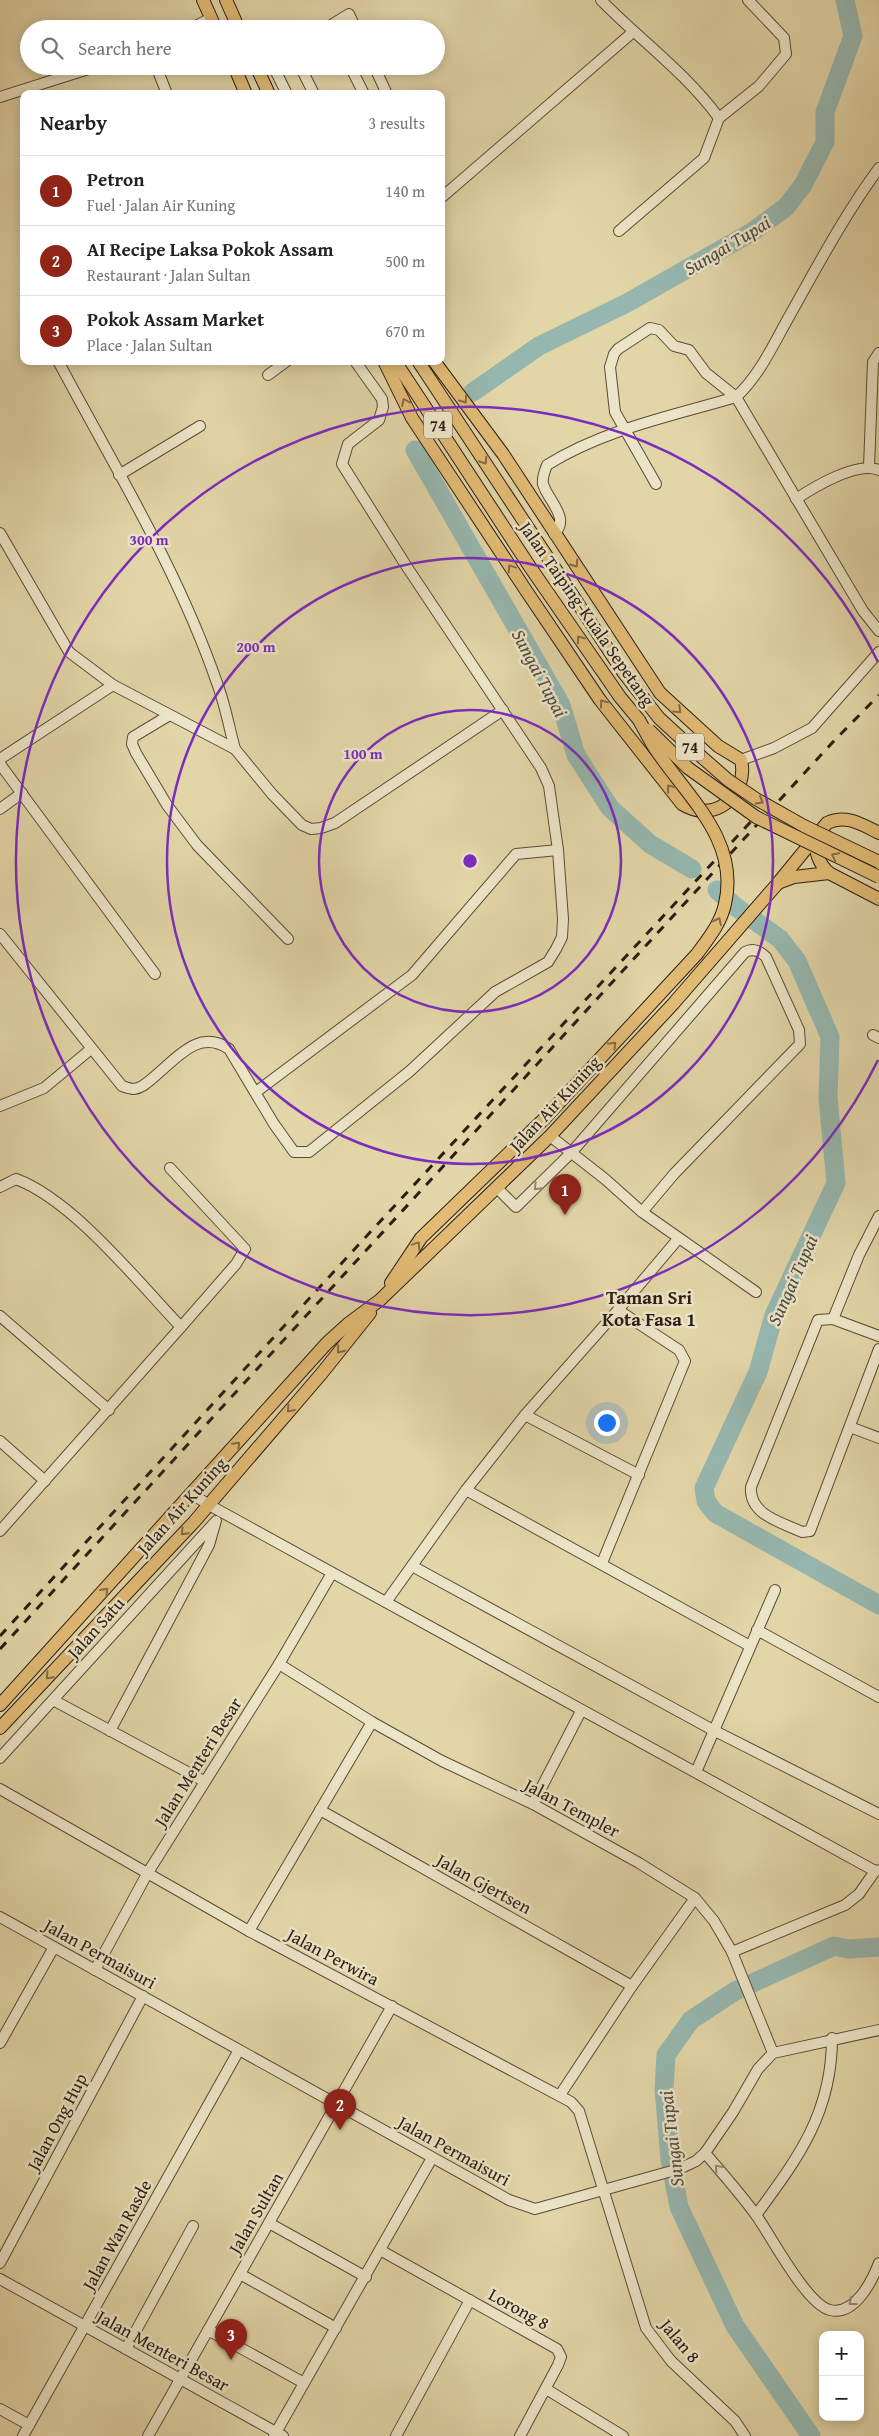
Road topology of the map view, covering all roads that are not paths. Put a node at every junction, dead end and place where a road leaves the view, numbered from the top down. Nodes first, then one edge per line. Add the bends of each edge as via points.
1 (203, 0) edge
2 (226, 0) edge
3 (601, 0) edge
4 (748, 0) edge
5 (213, 20) edge
6 (235, 20) edge
7 (340, 20) edge
8 (352, 20) edge
9 (633, 32) junction
10 (70, 75) edge
11 (160, 75) edge
12 (238, 75) edge
13 (260, 75) edge
14 (277, 75) edge
15 (304, 75) edge
16 (354, 75) edge
17 (378, 75) edge
18 (22, 90) edge
19 (165, 90) edge
20 (244, 90) edge
21 (267, 90) edge
22 (284, 90) edge
23 (312, 90) edge
24 (362, 90) edge
25 (385, 90) edge
26 (20, 91) edge
27 (0, 97) edge
28 (719, 118) junction
29 (879, 168) edge
30 (445, 195) edge
31 (619, 231) dead end
32 (879, 353) edge
33 (60, 365) edge
34 (282, 365) edge
35 (358, 365) edge
36 (386, 365) edge
37 (398, 365) edge
38 (421, 365) edge
39 (437, 365) edge
40 (268, 375) dead end
41 (736, 398) junction
42 (200, 426) dead end
43 (622, 429) junction
44 (874, 469) edge
45 (119, 475) junction
46 (656, 484) dead end
47 (796, 499) junction
48 (0, 534) edge
49 (554, 534) junction
50 (879, 631) edge
51 (879, 652) edge
52 (112, 685) junction
53 (503, 710) junction
54 (168, 716) junction
55 (639, 720) junction
56 (235, 749) junction
57 (0, 759) edge
58 (741, 760) junction
59 (0, 764) edge
60 (22, 793) junction
61 (0, 809) edge
62 (879, 833) edge
63 (815, 837) junction
64 (558, 850) junction
65 (879, 862) edge
66 (828, 872) junction
67 (879, 877) edge
68 (778, 882) junction
69 (879, 899) edge
70 (0, 934) edge
71 (288, 939) dead end
72 (154, 974) dead end
73 (91, 1049) junction
74 (256, 1092) junction
75 (0, 1106) edge
76 (550, 1136) junction
77 (571, 1153) junction
78 (170, 1168) dead end
79 (0, 1187) edge
80 (498, 1188) junction
81 (642, 1212) junction
82 (879, 1216) edge
83 (678, 1239) junction
84 (756, 1292) dead end
85 (380, 1300) junction
86 (618, 1310) junction
87 (0, 1316) edge
88 (833, 1319) junction
89 (181, 1327) junction
90 (879, 1336) edge
91 (879, 1350) edge
92 (109, 1410) junction
93 (525, 1415) junction
94 (850, 1427) junction
95 (879, 1438) edge
96 (0, 1441) edge
97 (639, 1475) junction
98 (45, 1481) junction
99 (466, 1490) junction
100 (192, 1494) junction
101 (215, 1512) junction
102 (0, 1531) edge
103 (602, 1563) junction
104 (412, 1566) junction
105 (332, 1573) junction
106 (775, 1590) dead end
107 (386, 1602) junction
108 (757, 1630) junction
109 (750, 1646) junction
110 (279, 1664) junction
111 (879, 1697) edge
112 (53, 1700) junction
113 (0, 1705) edge
114 (581, 1711) junction
115 (372, 1722) junction
116 (0, 1728) edge
117 (713, 1730) junction
118 (110, 1731) junction
119 (0, 1758) edge
120 (696, 1772) junction
121 (204, 1781) junction
122 (0, 1789) edge
123 (533, 1804) junction
124 (320, 1810) junction
125 (879, 1814) edge
126 (877, 1871) edge
127 (147, 1874) junction
128 (695, 1898) junction
129 (0, 1917) edge
130 (249, 1931) junction
131 (54, 1947) junction
132 (732, 1952) junction
133 (95, 1970) junction
134 (632, 1986) junction
135 (143, 1996) junction
136 (392, 2006) junction
137 (879, 2030) edge
138 (832, 2038) junction
139 (0, 2043) edge
140 (239, 2050) junction
141 (773, 2053) junction
142 (560, 2095) junction
143 (336, 2104) junction
144 (705, 2153) junction
145 (432, 2158) junction
146 (604, 2190) junction
147 (756, 2215) junction
148 (268, 2223) junction
149 (192, 2226) dead end
150 (380, 2250) junction
151 (0, 2263) edge
152 (879, 2263) edge
153 (240, 2274) junction
154 (366, 2277) junction
155 (0, 2279) edge
156 (470, 2300) junction
157 (84, 2326) junction
158 (336, 2328) junction
159 (208, 2330) junction
160 (126, 2349) junction
161 (180, 2379) junction
162 (304, 2383) junction
163 (546, 2389) junction
164 (0, 2409) edge
165 (29, 2424) junction
166 (278, 2435) edge
167 (23, 2436) edge
168 (148, 2436) edge
169 (396, 2436) edge
170 (520, 2436) edge
171 (623, 2436) edge
172 (744, 2436) edge

1 - 5 main road
2 - 6 main road
3 - 9 street
4 - 28 street via 784,38 786,54 758,86
7 - 8 street via 349,14
9 - 28 street via 687,80
9 - 30 street
10 - 18 street
11 - 19 street
12 - 20 main road
13 - 21 main road
14 - 22 street
15 - 23 street
16 - 24 street
17 - 25 street
26 - 27 street
28 - 31 street via 704,158
29 - 41 street via 836,234 762,365
32 - 44 street via 873,362
33 - 45 street
34 - 40 street
35 - 53 street via 382,399 382,415 348,444 342,464
58 -> 36 main road via 742,778 736,793 719,808 712,812 696,812 682,804 600,700 527,592 412,418
55 -> 37 main road, Jalan Taiping-Kuala Sepetang / 74 via 530,567
38 -> 65 main road, Jalan Taiping-Kuala Sepetang / 74, bridge via 623,672 659,718 728,780 756,799
39 -> 49 main road via 503,454
41 - 43 street
41 - 43 street via 706,373 689,350 674,346 659,330 650,328 618,349 611,360 615,412
41 - 47 street
42 - 45 street
43 - 46 street
43 - 49 street via 547,465 542,483 561,522
44 - 47 street via 844,474
45 - 56 street via 195,627 218,684
47 - 50 street via 862,611
48 - 52 street via 69,652
49 -> 58 main road via 660,693 718,746
51 - 58 street via 812,728 774,748
52 - 54 street
52 - 57 street
53 - 56 street via 335,823 321,828 311,829 293,818
53 - 64 street via 549,786
54 - 56 street
54 - 71 street via 133,737 136,753 167,805 197,846
67 -> 55 main road, Jalan Taiping-Kuala Sepetang / 74, bridge via 756,817 688,768
85 -> 55 main road, bridge via 421,1238 544,1118 697,954 725,905 727,872 718,840 700,807 654,747
59 - 60 street
60 - 61 street
60 - 72 street
62 - 63 main road, Jalan Air Kuning via 853,821 837,818 827,823
63 - 66 main road via 816,856
63 - 68 main road, Jalan Air Kuning
64 - 74 street via 516,854 412,975
64 - 74 street via 562,936 548,962 495,992 410,1071 309,1152 294,1152
66 - 68 main road
66 - 69 main road
68 - 76 main road, Jalan Air Kuning via 673,1004
70 - 73 street
73 - 74 street via 122,1086 134,1088 145,1085 198,1042 211,1040 229,1049
73 - 75 street via 44,1088
76 - 77 street
76 - 80 main road, Jalan Air Kuning
77 -> 80 street via 516,1207
77 - 81 street
77 - 81 street via 746,952 755,950 766,957 800,1030 800,1044 674,1174
78 - 89 street via 245,1249 236,1264
79 - 89 street via 16,1179 30,1184 83,1224
80 - 85 main road, Jalan Air Kuning
81 - 83 street
82 - 88 street via 858,1255
83 - 84 street
83 - 86 street
100 -> 85 main road, Jalan Air Kuning via 328,1343
85 -> 101 main road, Jalan Air Kuning
86 - 93 street
86 - 97 street via 679,1350 685,1360
87 - 92 street
88 - 90 street
88 - 94 street via 818,1320 751,1487 750,1497 759,1511 802,1532 810,1531
89 - 92 street
91 - 94 street
92 - 98 street
93 - 97 street
93 - 99 street
94 - 95 street
96 - 98 street
97 - 103 street
98 - 102 street
99 - 103 street
99 - 104 street
100 - 101 street
113 -> 100 main road, Jalan Air Kuning
101 - 105 street
101 - 112 street, Jalan Satu
101 -> 116 main road, Jalan Air Kuning
101 - 118 street via 209,1545
103 - 109 street
104 - 107 street
104 - 117 street
105 - 107 street
105 - 110 street, Jalan Menteri Besar
106 - 108 street
107 - 114 street
108 - 109 street
108 - 111 street
109 - 117 street
110 - 115 street, Jalan Templer
110 - 121 street, Jalan Menteri Besar
112 - 118 street
112 - 119 street, Jalan Satu
114 - 120 street
114 - 123 street
115 - 123 street, Jalan Templer
115 - 124 street
117 - 120 street
117 - 125 street
118 - 121 street
120 - 126 street
121 - 127 street, Jalan Menteri Besar
122 - 127 street, Jalan Perwira
123 - 128 street, Jalan Templer
124 - 130 street
124 - 134 street, Jalan Gjertsen
126 - 132 street via 859,1894 845,1905
127 - 130 street, Jalan Perwira
127 - 133 street, Jalan Menteri Besar
128 - 132 street, Jalan Templer via 714,1921
128 - 134 street
129 - 131 street, Jalan Permaisuri
130 - 136 street, Jalan Perwira
131 - 133 street, Jalan Permaisuri
131 - 139 street
132 - 141 street, Jalan Templer
133 - 135 street, Jalan Permaisuri
134 - 142 street
135 - 140 street, Jalan Permaisuri
135 - 151 street, Jalan Ong Hup
136 - 142 street, Jalan Perwira
136 - 143 street, Jalan Sultan
137 - 138 street
138 - 141 street
138 - 147 street via 832,2058 814,2129 793,2165
140 - 143 street, Jalan Permaisuri
140 - 157 street, Jalan Wan Rasde
141 - 144 street, Jalan Permaisuri via 758,2069
142 - 146 street, Jalan Perwira via 572,2102 578,2111
143 - 145 street, Jalan Permaisuri
143 - 148 street, Jalan Sultan
144 - 146 street, Jalan Permaisuri via 679,2169
147 -> 144 street
145 - 146 street, Jalan Permaisuri via 509,2200 535,2209
145 - 150 street
146 - 172 street, Jalan 8 via 646,2328 671,2361 735,2421
152 -> 147 street via 863,2293 850,2305 839,2310 819,2306
148 - 153 street, Jalan Sultan
148 - 154 street
149 - 160 street
150 - 154 street
150 - 156 street, Lorong 8
153 - 158 street
153 - 159 street, Jalan Sultan
154 - 158 street
155 - 157 street, Jalan Menteri Besar
156 - 163 street, Lorong 8 via 557,2349 561,2357
156 - 169 street
157 - 160 street, Jalan Menteri Besar
157 - 165 street, Jalan Wan Rasde
158 - 162 street
159 - 161 street, Jalan Sultan
159 - 162 street
160 - 161 street, Jalan Menteri Besar
161 - 166 street, Jalan Menteri Besar
161 - 168 street, Jalan Sultan
162 - 166 street
163 - 170 street, Lorong 8
163 - 171 street
164 - 165 street
165 - 167 street, Jalan Wan Rasde

